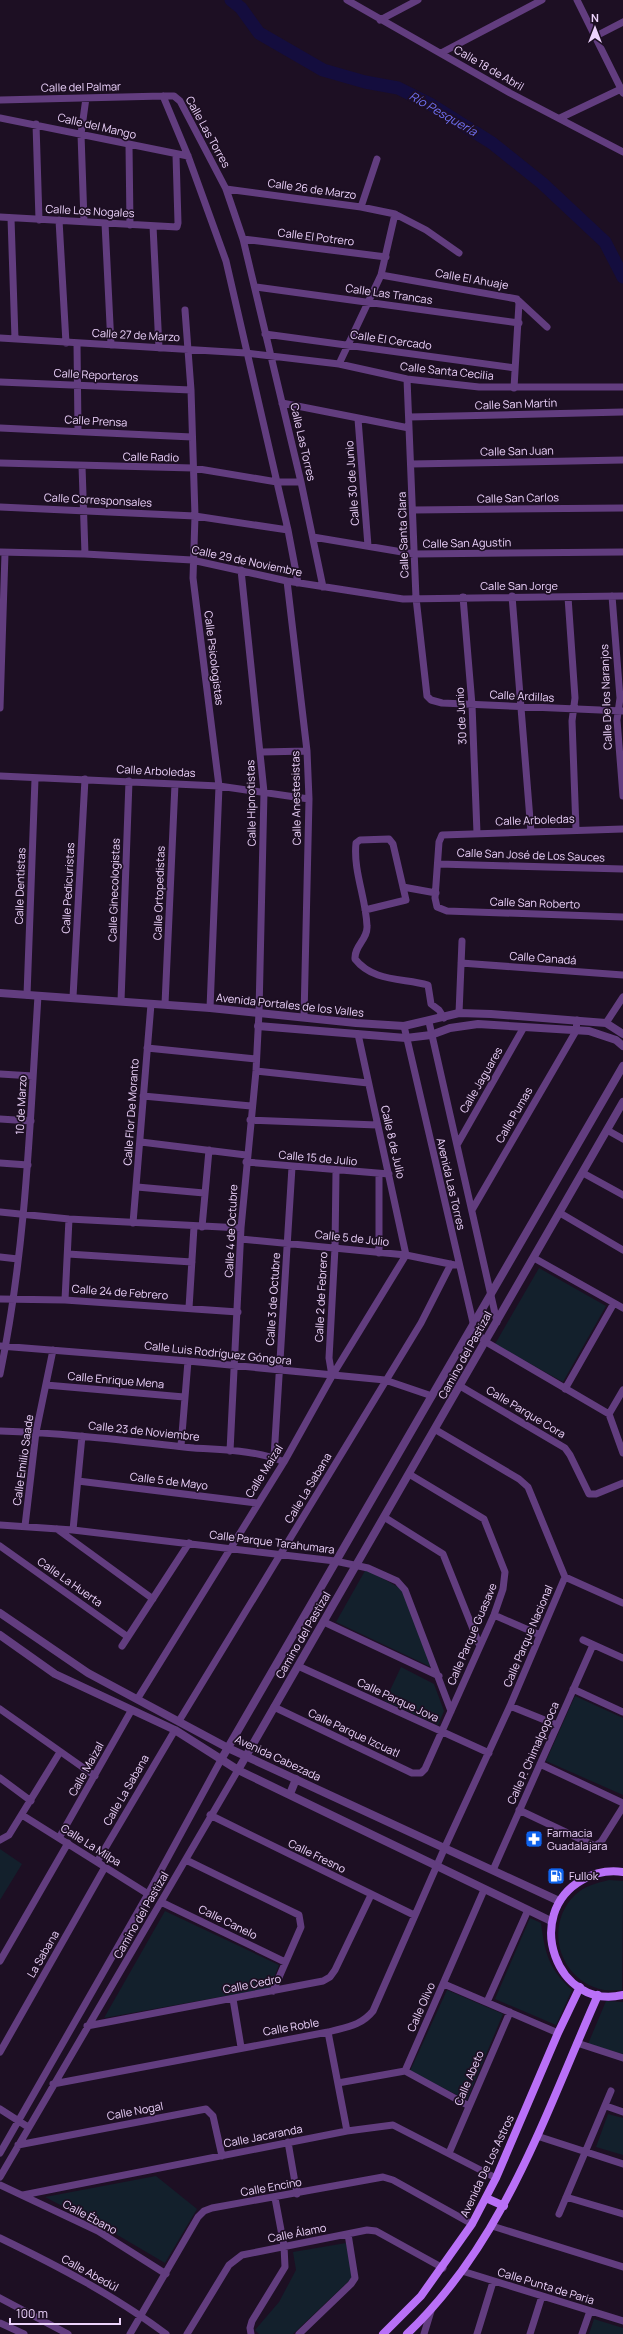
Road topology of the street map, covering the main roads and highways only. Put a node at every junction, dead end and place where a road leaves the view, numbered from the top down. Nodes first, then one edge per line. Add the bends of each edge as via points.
1 (623, 1872) edge
2 (580, 1987) junction
3 (598, 1995) junction
4 (623, 1995) edge
5 (486, 2198) junction
6 (504, 2206) junction
7 (383, 2334) edge
8 (406, 2334) edge

1 - 2 main road via 591,1874 573,1885 559,1901 551,1921 550,1940 555,1958 565,1975
2 - 3 main road
2 - 5 main road, Avenida De Los Astros
3 - 4 main road
3 - 6 main road
5 - 6 main road
5 - 7 main road, Avenida De Los Astros via 443,2268 421,2296
6 - 8 main road via 462,2271 431,2311

